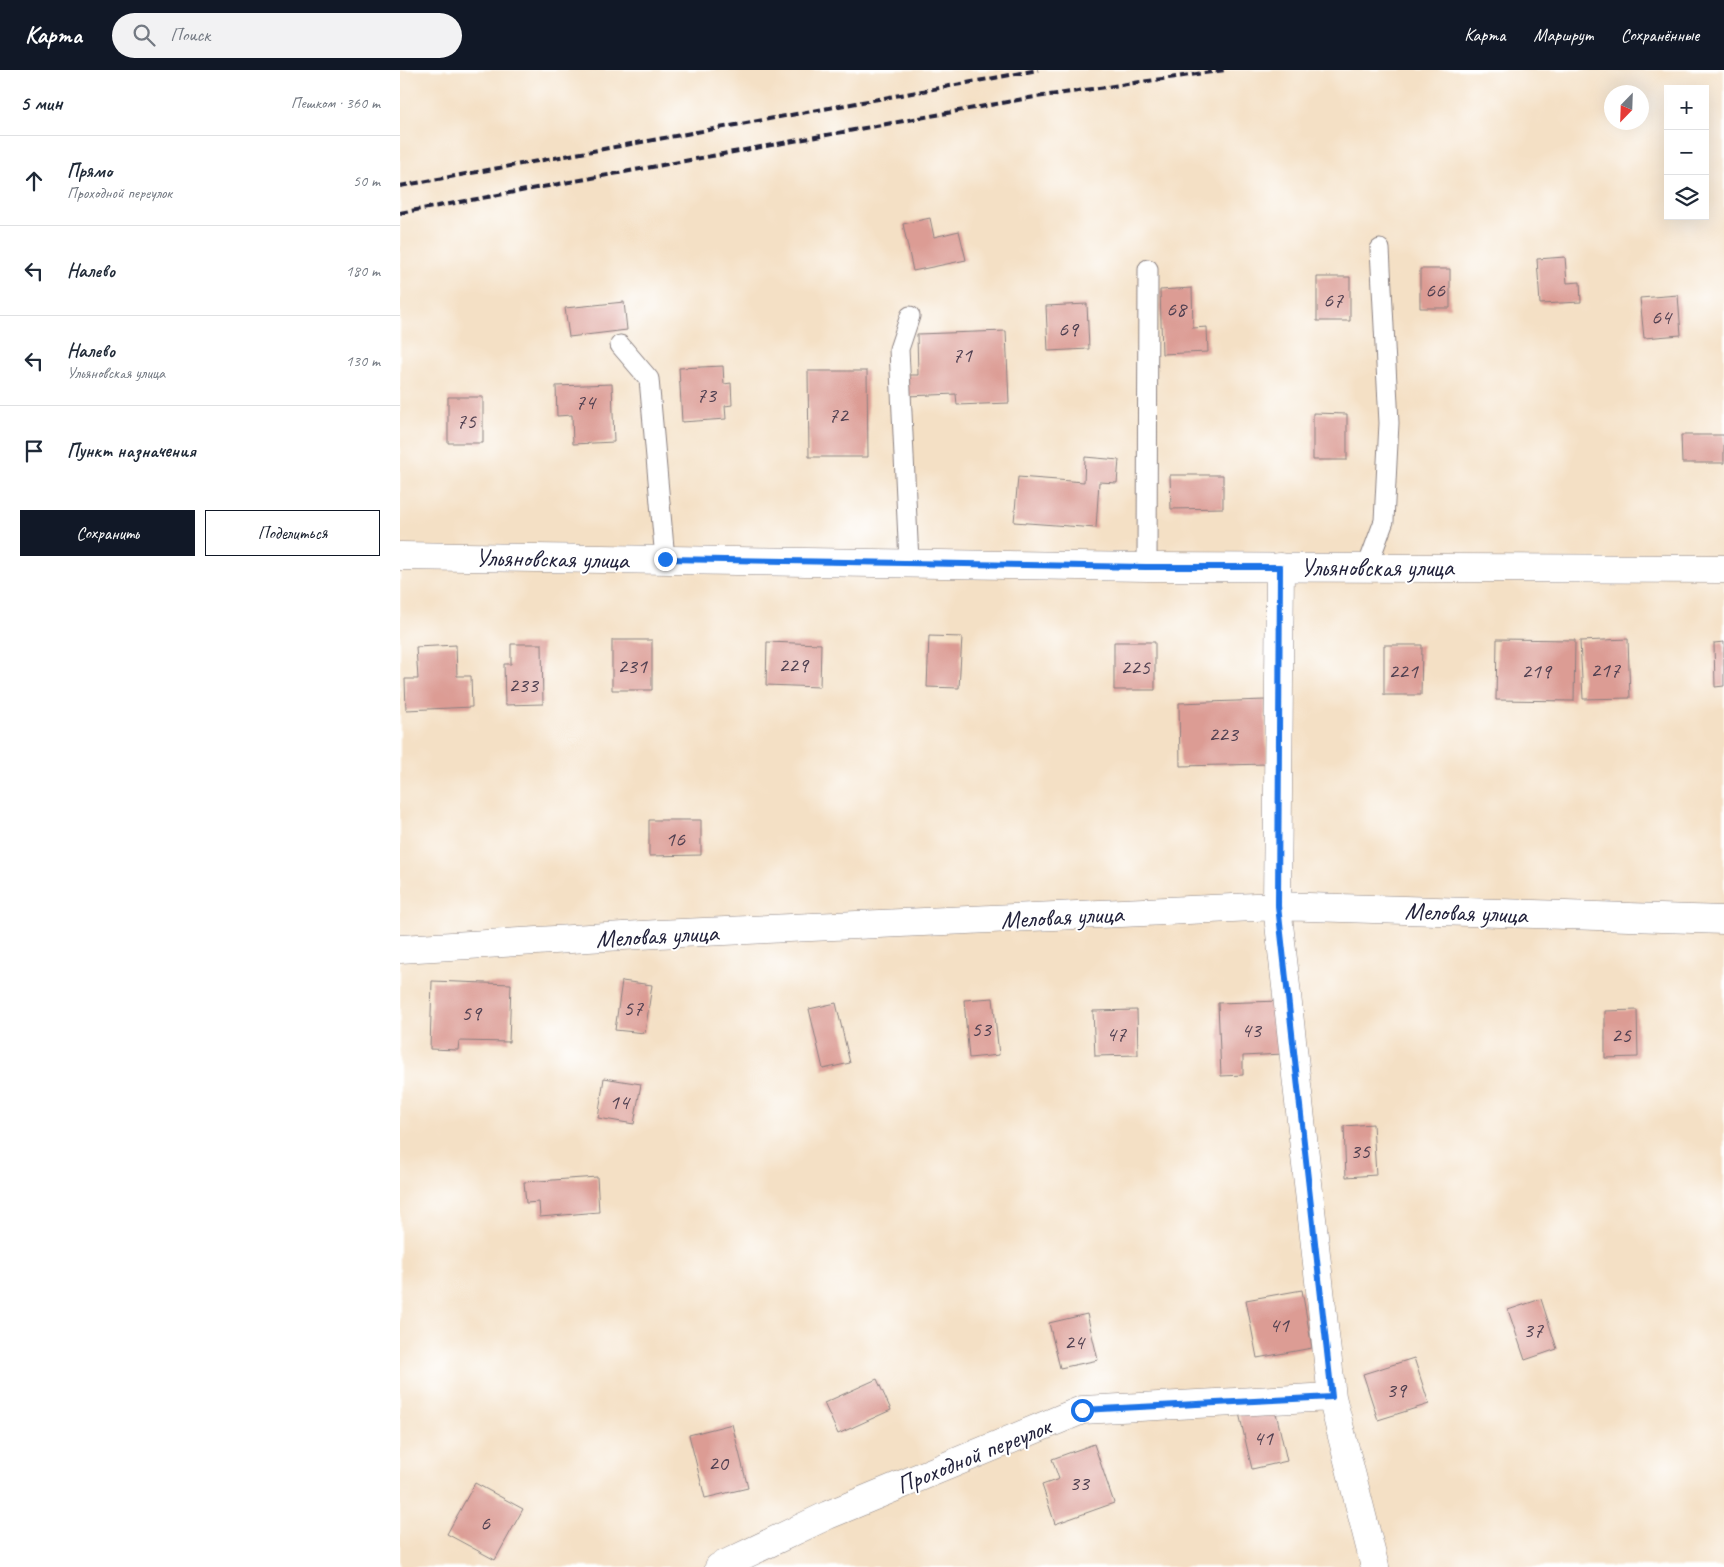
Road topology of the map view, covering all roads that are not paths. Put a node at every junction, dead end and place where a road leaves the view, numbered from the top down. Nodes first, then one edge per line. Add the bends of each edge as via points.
1 (1380, 249) dead end
2 (1148, 269) dead end
3 (910, 316) dead end
4 (620, 345) dead end
5 (400, 556) edge
6 (665, 559) junction
7 (909, 562) junction
8 (1146, 567) junction
9 (1280, 567) junction
10 (1367, 567) junction
11 (1724, 569) edge
12 (1278, 906) junction
13 (1724, 920) edge
14 (400, 949) edge
15 (1332, 1397) junction
16 (719, 1567) edge
17 (1375, 1567) edge

1 - 10 lane via 1389,423 1384,521
2 - 8 lane
3 - 7 lane via 899,349
4 - 6 lane via 649,379
5 - 6 street, Ульяновская улица
6 - 7 street, Ульяновская улица
7 - 8 street, Ульяновская улица
8 - 9 street, Ульяновская улица
9 - 10 street, Ульяновская улица
9 - 12 street
10 - 11 street, Ульяновская улица
12 - 13 street, Меловая улица
12 - 14 street, Меловая улица
12 - 15 street
15 - 16 street, Проходной переулок via 1082,1410 828,1515
15 - 17 street

